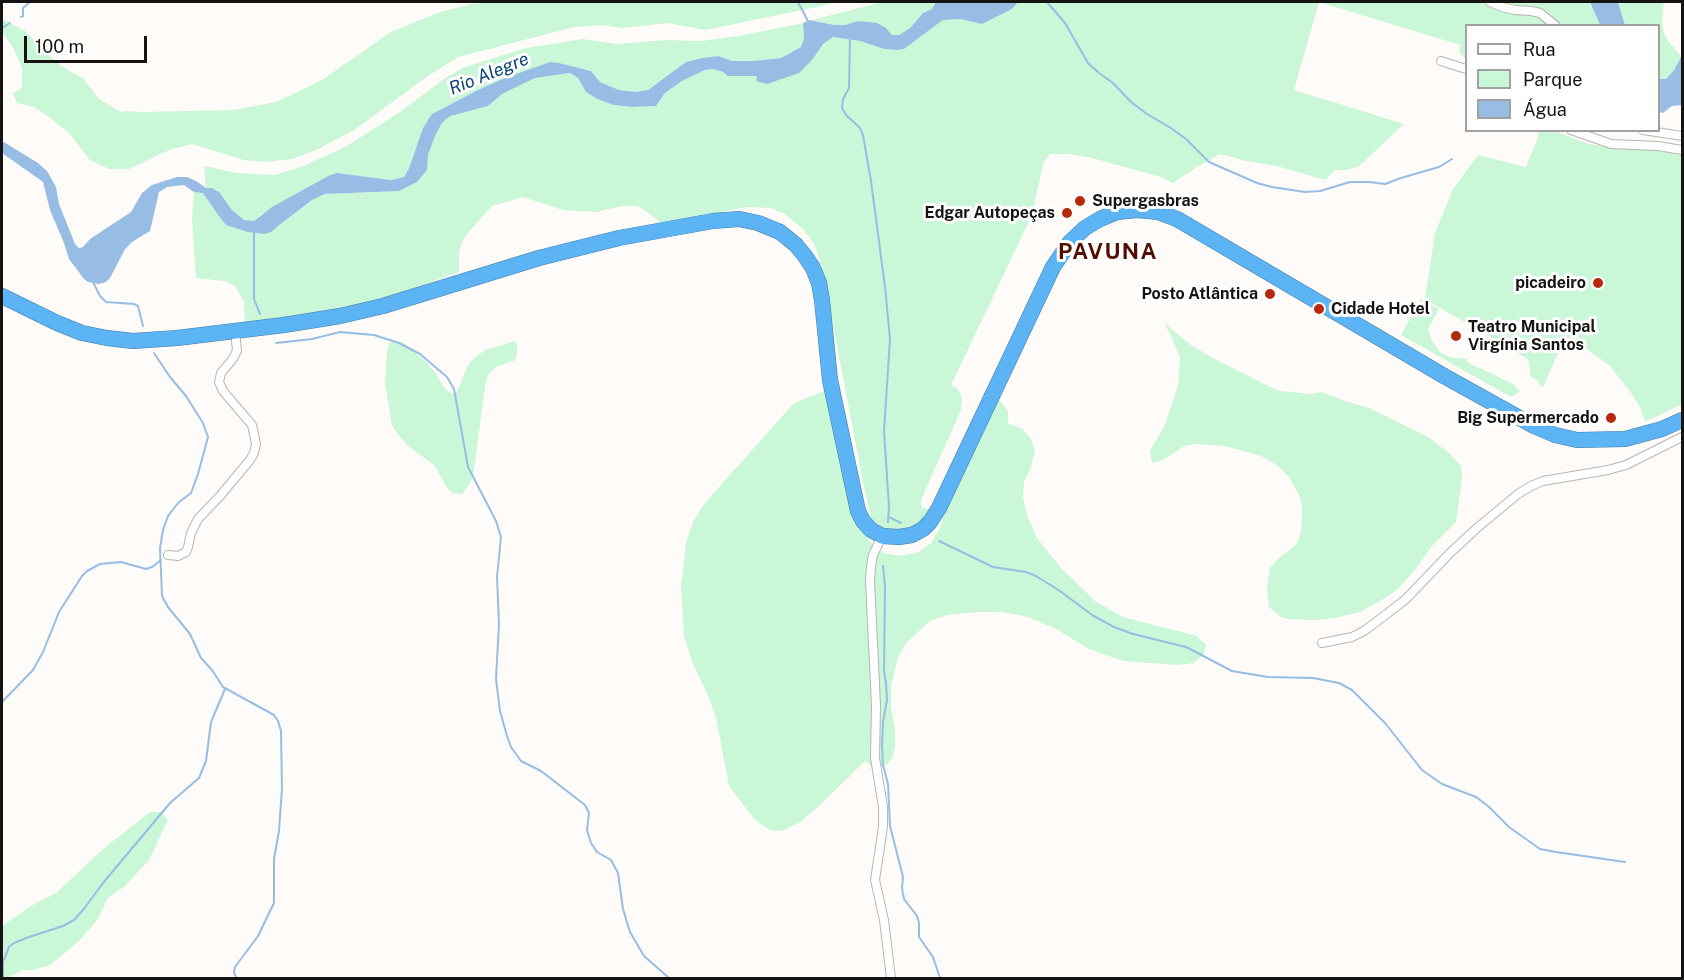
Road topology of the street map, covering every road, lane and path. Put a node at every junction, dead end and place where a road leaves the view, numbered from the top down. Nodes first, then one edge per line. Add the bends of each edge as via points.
1 (1490, 2) edge
2 (1553, 24) edge
3 (1441, 61) dead end
4 (1465, 68) edge
5 (1577, 132) edge
6 (1656, 132) edge
7 (1683, 136) edge
8 (1683, 150) edge
9 (2, 296) edge
10 (235, 331) junction
11 (1683, 420) edge
12 (1683, 437) edge
13 (882, 536) junction
14 (168, 555) dead end
15 (1323, 643) dead end
16 (891, 978) edge

1 - 2 street via 1540,14
3 - 4 street
5 - 8 street via 1611,144
6 - 7 street
9 - 10 highway via 57,323 107,338 133,341
10 - 13 highway via 340,316 619,238 713,221 739,219 758,223 780,232 796,245 819,283 830,380 858,511 871,530
10 - 14 street via 237,351 219,382 252,425 254,453 198,519 186,552
11 - 13 highway via 1624,438 1577,440 1555,435 1444,376 1177,219 1158,212 1117,212 1084,228 1056,261 930,522 912,535
12 - 15 street via 1626,465 1531,486 1477,528 1388,614 1352,637
13 - 16 street via 873,555 870,581 875,758 883,807 875,880

